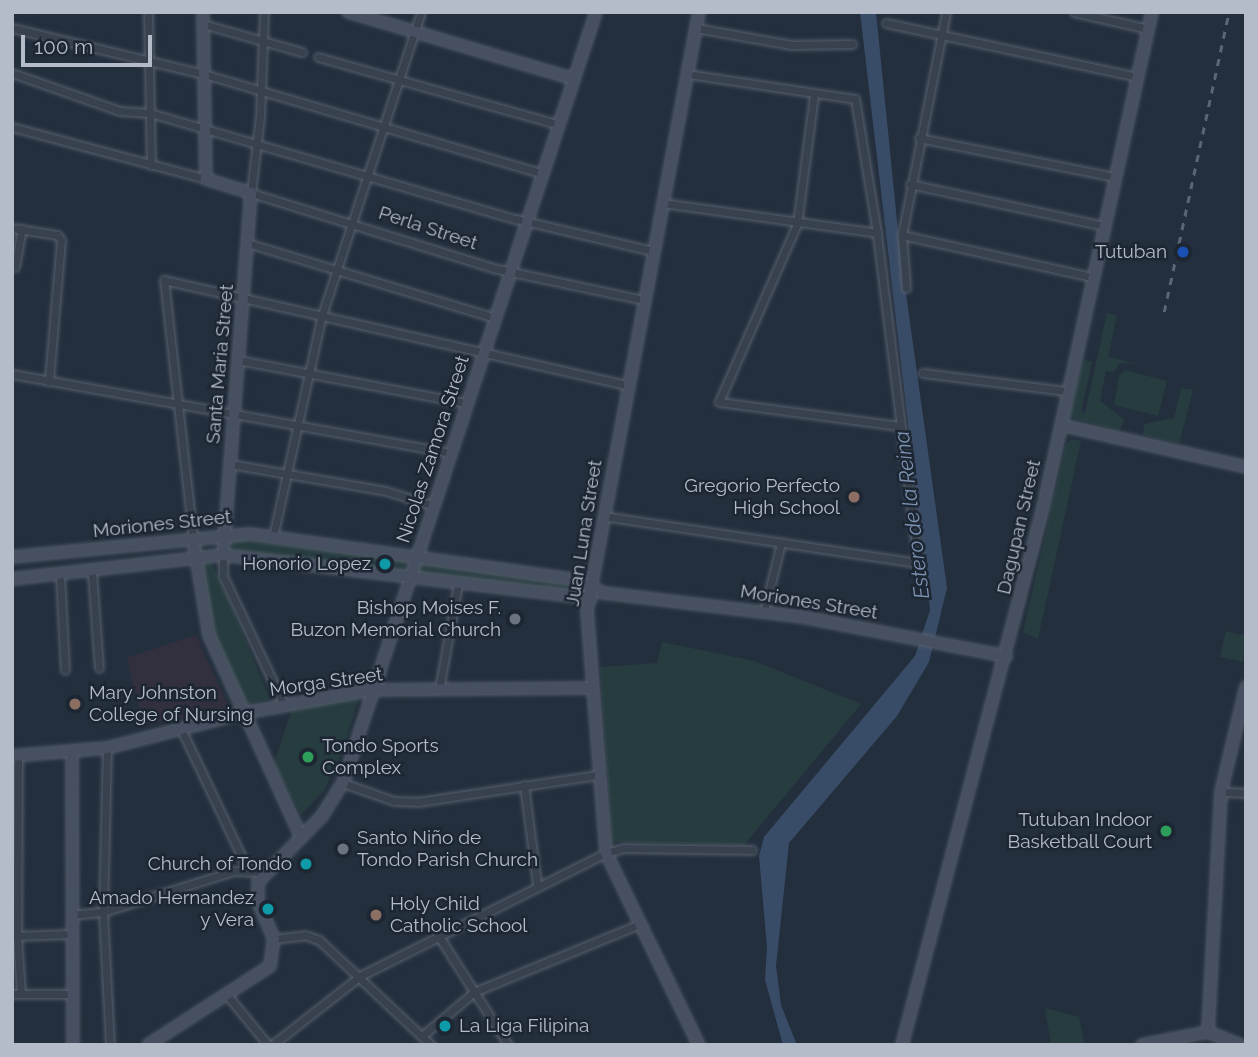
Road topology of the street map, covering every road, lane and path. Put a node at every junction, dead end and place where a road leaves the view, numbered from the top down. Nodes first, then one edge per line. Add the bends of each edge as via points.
1 (148, 12) edge
2 (203, 12) edge
3 (264, 12) edge
4 (348, 12) edge
5 (421, 12) edge
6 (596, 12) edge
7 (699, 12) edge
8 (946, 12) edge
9 (1074, 12) edge
10 (1152, 12) edge
11 (886, 23) dead end
12 (203, 24) junction
13 (12, 28) edge
14 (700, 29) junction
15 (1148, 29) junction
16 (415, 32) junction
17 (941, 34) junction
18 (263, 40) junction
19 (852, 44) dead end
20 (302, 52) dead end
21 (318, 57) dead end
22 (149, 62) junction
23 (12, 73) edge
24 (687, 74) junction
25 (204, 75) junction
26 (1137, 77) junction
27 (575, 79) junction
28 (400, 80) junction
29 (262, 91) junction
30 (814, 95) junction
31 (150, 113) junction
32 (385, 125) junction
33 (560, 125) junction
34 (12, 127) edge
35 (205, 128) junction
36 (919, 138) junction
37 (257, 143) junction
38 (151, 165) junction
39 (543, 174) junction
40 (369, 175) junction
41 (1115, 177) junction
42 (206, 180) junction
43 (909, 184) junction
44 (251, 193) junction
45 (662, 203) junction
46 (527, 222) junction
47 (354, 223) junction
48 (797, 224) junction
49 (1104, 226) junction
50 (12, 228) edge
51 (22, 229) junction
52 (877, 233) junction
53 (902, 235) junction
54 (247, 243) junction
55 (652, 251) junction
56 (15, 267) dead end
57 (337, 270) junction
58 (510, 272) junction
59 (1092, 277) junction
60 (906, 288) dead end
61 (243, 297) junction
62 (643, 300) junction
63 (322, 315) junction
64 (495, 318) junction
65 (483, 353) junction
66 (238, 360) junction
67 (923, 373) dead end
68 (12, 374) edge
69 (308, 375) junction
70 (50, 381) junction
71 (627, 385) junction
72 (1066, 391) junction
73 (178, 402) junction
74 (466, 403) junction
75 (233, 413) junction
76 (297, 423) junction
77 (1061, 425) junction
78 (899, 426) junction
79 (449, 453) junction
80 (230, 464) junction
81 (1246, 467) edge
82 (285, 474) junction
83 (431, 505) junction
84 (603, 516) junction
85 (224, 533) junction
86 (273, 537) junction
87 (193, 538) junction
88 (781, 543) junction
89 (223, 555) junction
90 (12, 557) edge
91 (415, 557) junction
92 (196, 558) junction
93 (92, 573) junction
94 (60, 576) junction
95 (410, 576) junction
96 (12, 579) edge
97 (458, 583) junction
98 (590, 585) junction
99 (604, 593) junction
100 (588, 599) junction
101 (764, 612) junction
102 (1006, 656) junction
103 (99, 668) dead end
104 (65, 670) dead end
105 (1246, 687) edge
106 (590, 688) junction
107 (372, 690) junction
108 (439, 690) junction
109 (284, 705) junction
110 (243, 713) junction
111 (181, 729) junction
112 (107, 748) junction
113 (72, 753) junction
114 (15, 756) edge
115 (597, 775) junction
116 (343, 783) junction
117 (524, 785) junction
118 (1221, 792) junction
119 (1246, 793) edge
120 (300, 835) junction
121 (752, 850) dead end
122 (606, 853) junction
123 (247, 868) junction
124 (263, 872) junction
125 (537, 884) junction
126 (103, 912) junction
127 (72, 915) junction
128 (640, 925) junction
129 (72, 934) junction
130 (438, 935) junction
131 (15, 936) edge
132 (274, 939) junction
133 (360, 976) junction
134 (474, 992) junction
135 (12, 994) edge
136 (22, 994) junction
137 (72, 994) junction
138 (227, 995) junction
139 (1208, 1032) junction
140 (422, 1036) junction
141 (153, 1044) edge
142 (73, 1045) edge
143 (110, 1045) edge
144 (270, 1045) edge
145 (431, 1045) edge
146 (508, 1045) edge
147 (699, 1045) edge
148 (902, 1045) edge
149 (1142, 1045) edge
150 (1241, 1045) edge

1 - 22 street
2 - 12 street
3 - 18 street, Santa Maria Street
4 - 16 street
5 - 16 street
6 - 27 street, Nicolas Zamora Street
7 - 14 street, Juan Luna Street
8 - 17 street
9 - 15 street
10 - 15 street, Dagupan Street
11 - 17 street
12 - 18 street
12 - 25 street
13 - 22 street
14 - 19 street via 791,45
14 - 24 street, Juan Luna Street
15 - 26 street, Dagupan Street
16 - 27 street
16 - 28 street
17 - 26 street
17 - 36 street
18 - 20 street
18 - 29 street, Santa Maria Street
21 - 28 street
22 - 25 street
22 - 31 street
23 - 31 street via 120,111
24 - 30 street
24 - 45 street, Juan Luna Street
25 - 29 street
25 - 35 street
26 - 41 street, Dagupan Street
27 - 33 street, Nicolas Zamora Street
28 - 32 street
28 - 33 street
29 - 32 street
29 - 37 street, Santa Maria Street
30 - 48 street
30 - 52 street via 855,99
31 - 35 street
31 - 38 street
32 - 39 street
32 - 40 street
33 - 39 street, Nicolas Zamora Street
34 - 38 street
35 - 37 street
35 - 42 street
36 - 41 street
36 - 43 street
37 - 40 street
37 - 44 street, Santa Maria Street
38 - 42 street
39 - 46 street, Nicolas Zamora Street
40 - 46 street
40 - 47 street
41 - 49 street, Dagupan Street
42 - 44 street, Perla Street
43 - 49 street
43 - 53 street
44 - 47 street, Perla Street
44 - 54 street, Santa Maria Street
45 - 48 street
45 - 55 street, Juan Luna Street
46 - 55 street
46 - 58 street, Nicolas Zamora Street
47 - 57 street
47 - 58 street, Perla Street
48 - 52 street
48 - 78 street via 719,402
49 - 59 street, Dagupan Street
50 - 51 street
51 - 56 street
51 - 70 street via 57,235 63,248
52 - 78 street
53 - 59 street
53 - 60 street
54 - 57 street
54 - 61 street, Santa Maria Street
55 - 62 street, Juan Luna Street
57 - 63 street
57 - 64 street
58 - 62 street, Perla Street
58 - 64 street, Nicolas Zamora Street
59 - 72 street, Dagupan Street
61 - 63 street
61 - 66 street, Santa Maria Street
61 - 73 street via 164,280
62 - 71 street, Juan Luna Street
63 - 65 street
63 - 69 street
64 - 65 street, Nicolas Zamora Street
65 - 71 street
65 - 74 street, Nicolas Zamora Street
66 - 69 street
66 - 75 street, Santa Maria Street
67 - 72 street
68 - 70 street
69 - 74 street
69 - 76 street
70 - 73 street
71 - 84 street, Juan Luna Street
72 - 77 street, Dagupan Street
73 - 75 street
73 - 87 street
74 - 79 street, Nicolas Zamora Street
75 - 76 street
75 - 80 street, Santa Maria Street
76 - 79 street
76 - 82 street
77 - 81 street
77 - 102 street, Dagupan Street
78 - 88 street via 918,563
79 - 83 street, Nicolas Zamora Street
80 - 82 street
80 - 85 street, Santa Maria Street
82 - 83 street via 386,491
82 - 86 street
83 - 91 street, Nicolas Zamora Street
84 - 88 street
84 - 98 street, Juan Luna Street
85 - 86 street, Moriones Street
85 - 87 street, Moriones Street
85 - 89 street, Santa Maria Street
86 - 91 street, Moriones Street
87 - 90 street, Moriones Street
87 - 92 street
88 - 101 street
89 - 92 street, Moriones Street
89 - 95 street, Moriones Street
89 - 109 street, Santa Maria Street via 223,576
91 - 95 street, Nicolas Zamora Street
91 - 98 street, Moriones Street
92 - 93 street, Moriones Street
92 - 110 street via 203,619
93 - 94 street, Moriones Street
93 - 103 street
94 - 96 street, Moriones Street
94 - 104 street
95 - 97 street, Moriones Street
95 - 107 street, Nicolas Zamora Street
97 - 100 street, Moriones Street
97 - 108 street
98 - 99 street, Moriones Street
98 - 100 street, Juan Luna Street
99 - 100 street, Moriones Street
99 - 101 street, Moriones Street
100 - 106 street, Juan Luna Street
101 - 102 street, Moriones Street
102 - 148 street, Dagupan Street
105 - 118 street
106 - 108 street, Morga Street
106 - 115 street, Juan Luna Street
107 - 108 street, Morga Street
107 - 109 street, Morga Street
107 - 116 street, Nicolas Zamora Street
109 - 110 street, Morga Street
110 - 111 street, Morga Street
110 - 120 street
111 - 112 street, Morga Street
111 - 123 street
112 - 113 street, Morga Street
112 - 126 street
113 - 114 street, Morga Street
113 - 127 street
114 - 131 street
115 - 117 street
115 - 122 street, Juan Luna Street
116 - 117 street via 406,803
116 - 120 street, Nicolas Zamora Street via 322,816
117 - 125 street
118 - 119 street
118 - 139 street
120 - 124 street, Nicolas Zamora Street
121 - 122 street via 624,848
122 - 125 street
122 - 128 street, Juan Luna Street
123 - 124 street
123 - 126 street
124 - 132 street via 256,891
125 - 130 street
126 - 127 street
126 - 143 street
127 - 129 street
128 - 134 street
128 - 147 street, Juan Luna Street
129 - 131 street
129 - 137 street
130 - 133 street
130 - 134 street
131 - 136 street
132 - 133 street via 312,937
132 - 138 street via 270,966
133 - 140 street
133 - 144 street
134 - 140 street
134 - 146 street
135 - 136 street
136 - 137 street
137 - 142 street
138 - 141 street
138 - 144 street
139 - 149 street
139 - 150 street
140 - 145 street

